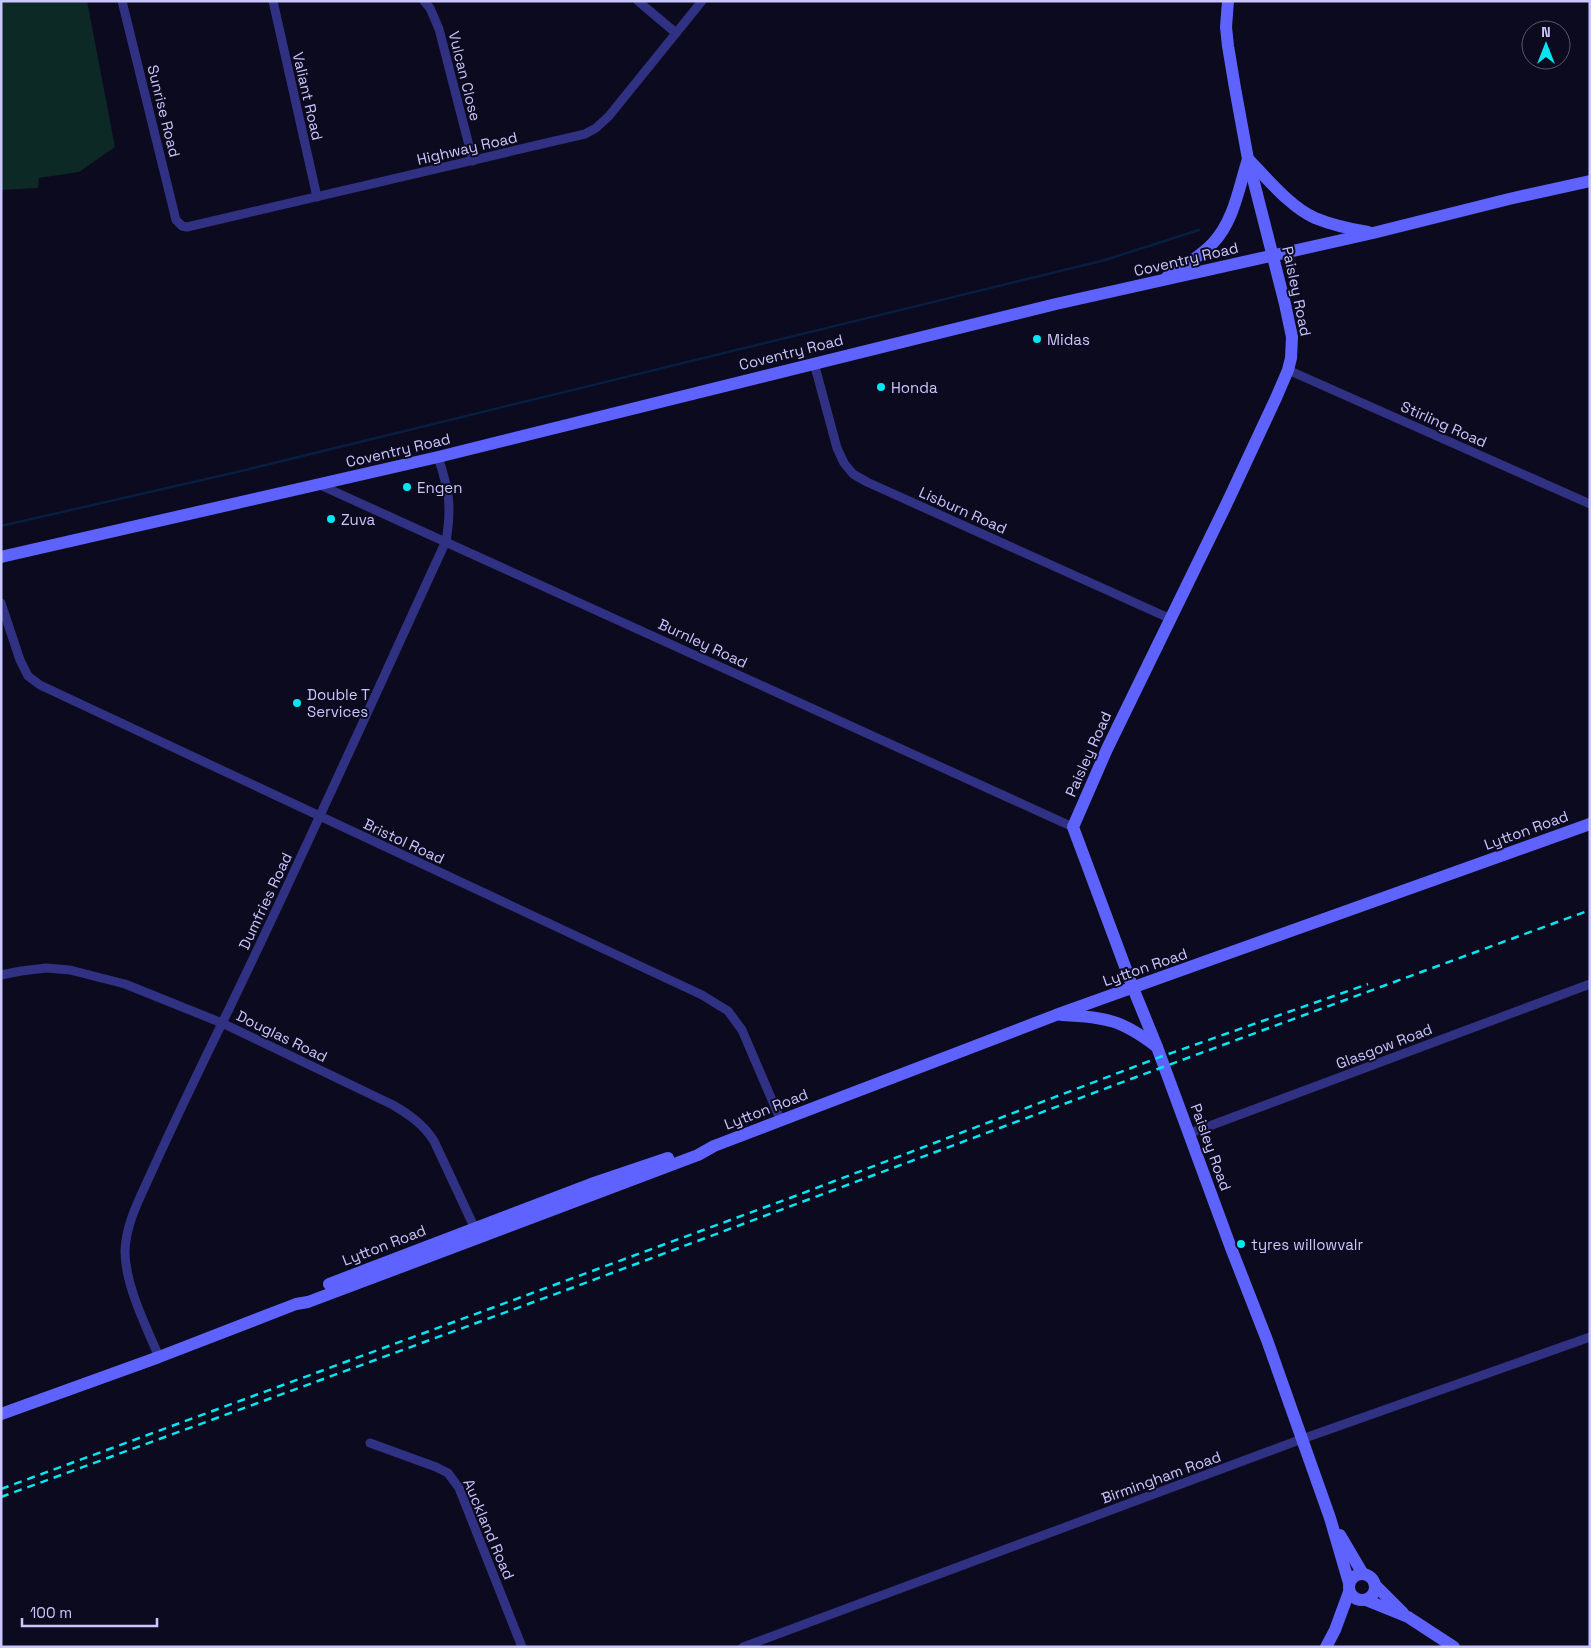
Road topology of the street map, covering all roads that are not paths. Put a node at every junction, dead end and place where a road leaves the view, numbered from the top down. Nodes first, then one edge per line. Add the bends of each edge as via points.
1 (122, 1) edge
2 (273, 1) edge
3 (424, 1) edge
4 (638, 1) edge
5 (702, 1) edge
6 (1228, 1) edge
7 (676, 33) junction
8 (1248, 159) junction
9 (472, 161) junction
10 (1590, 181) edge
11 (317, 197) junction
12 (182, 226) joint
13 (1373, 233) junction
14 (1274, 255) junction
15 (1160, 282) junction
16 (814, 363) junction
17 (1288, 370) junction
18 (438, 457) junction
19 (320, 485) junction
20 (1590, 504) edge
21 (446, 541) junction
22 (1, 557) edge
23 (1, 603) edge
24 (1171, 619) junction
25 (319, 817) junction
26 (1590, 824) edge
27 (1073, 827) junction
28 (1, 975) edge
29 (1590, 984) edge
30 (1133, 988) junction
31 (1056, 1015) junction
32 (222, 1023) junction
33 (1157, 1047) junction
34 (781, 1121) junction
35 (1188, 1134) junction
36 (477, 1232) junction
37 (1590, 1337) edge
38 (159, 1357) junction
39 (1, 1414) edge
40 (1302, 1439) junction
41 (370, 1443) dead end
42 (1330, 1518) junction
43 (1363, 1574) junction
44 (1374, 1585) junction
45 (1349, 1587) junction
46 (1364, 1600) junction
47 (1408, 1617) junction
48 (1335, 1630) junction
49 (522, 1647) edge
50 (743, 1647) edge
51 (1326, 1647) edge
52 (1454, 1647) edge

1 - 12 street, Sunrise Road via 176,220
2 - 11 street, Valiant Road
3 - 9 street, Vulcan Close via 439,29
4 - 7 street
5 - 7 street, Highway Road
6 - 8 main road, Paisley Road via 1228,46
7 - 9 street, Highway Road via 596,128 576,136
8 - 13 main road via 1290,201 1313,217 1336,226
8 - 14 main road, Paisley Road
8 - 15 main road via 1231,214 1214,243
9 - 11 street, Highway Road
10 - 13 main road, Coventry Road
11 - 12 street, Highway Road
13 - 14 main road, Coventry Road
14 - 15 main road, Coventry Road
14 - 17 main road, Paisley Road via 1292,337
15 - 16 main road, Coventry Road
16 - 18 main road, Coventry Road
16 - 24 street, Lisburn Road via 837,448 853,474
17 - 20 street, Stirling Road
17 - 24 main road, Paisley Road
18 - 19 main road, Coventry Road
18 - 21 street, Dumfries Road via 450,505
19 - 21 street, Burnley Road
19 - 22 main road, Coventry Road
21 - 25 street, Dumfries Road
21 - 27 street, Burnley Road
23 - 25 street, Bristol Road via 20,660 28,676 40,685
24 - 27 main road, Paisley Road
25 - 32 street, Dumfries Road
25 - 34 street, Bristol Road via 702,995 728,1011 742,1030
26 - 30 main road, Lytton Road
27 - 30 main road, Paisley Road
28 - 32 street, Douglas Road via 46,968 70,970 125,984
29 - 35 street, Glasgow Road
30 - 31 main road, Lytton Road
30 - 33 main road, Paisley Road
31 - 33 main road via 1107,1019 1139,1034
31 - 34 main road, Lytton Road
32 - 36 street, Douglas Road via 393,1105 413,1118 434,1141
32 - 38 street, Dumfries Road via 129,1222 125,1251 130,1280
33 - 35 main road, Paisley Road
34 - 36 main road, Lytton Road via 698,1155
35 - 40 main road, Paisley Road
36 - 38 main road, Lytton Road via 308,1302
37 - 40 street, Birmingham Road
38 - 39 main road, Lytton Road
40 - 42 main road, Paisley Road
40 - 50 street, Birmingham Road
41 - 49 street, Auckland Road via 436,1467 454,1480
42 - 43 main road, Paisley Road
42 - 45 main road, Paisley Road
43 - 44 main road
43 - 45 main road via 1355,1576
44 - 46 main road via 1374,1592
44 - 47 main road
45 - 46 main road via 1354,1598
45 - 48 main road
46 - 47 main road
46 - 48 main road
47 - 52 main road
48 - 51 main road

